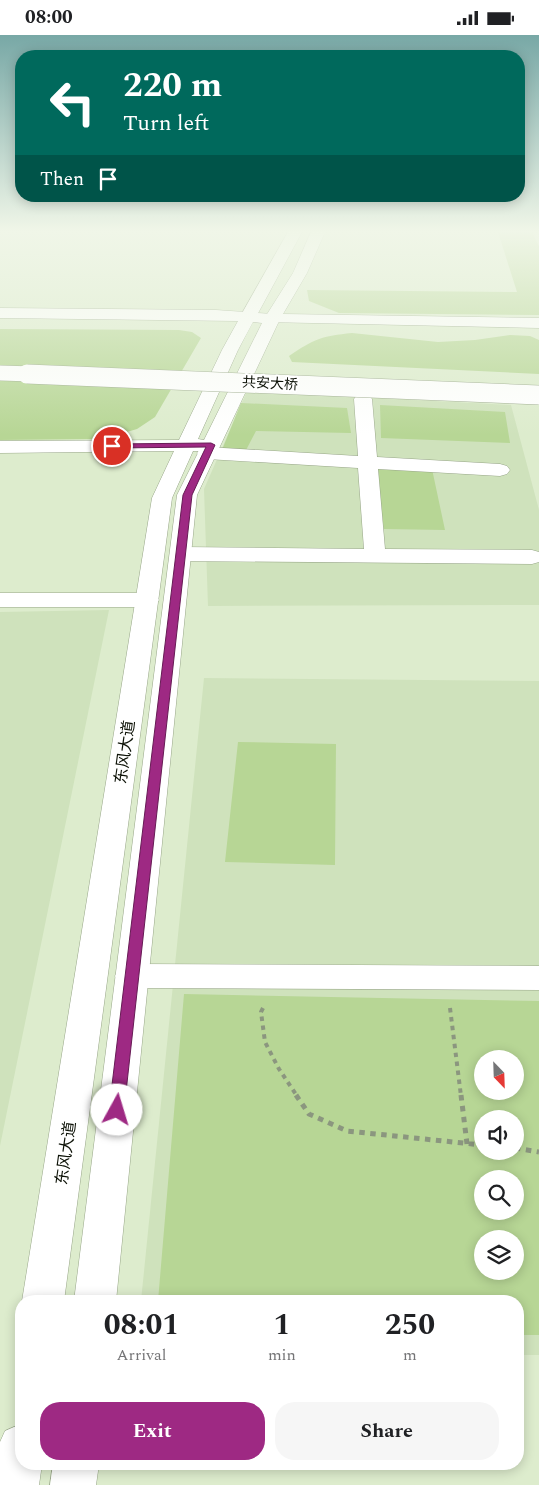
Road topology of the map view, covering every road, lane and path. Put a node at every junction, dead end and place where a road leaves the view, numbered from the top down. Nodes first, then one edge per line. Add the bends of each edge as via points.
1 (264, 300) edge
2 (274, 300) edge
3 (0, 313) edge
4 (255, 319) junction
5 (0, 320) edge
6 (539, 323) edge
7 (0, 361) edge
8 (188, 364) dead end
9 (208, 365) dead end
10 (267, 366) dead end
11 (0, 373) edge
12 (393, 373) dead end
13 (539, 380) edge
14 (539, 395) edge
15 (363, 399) dead end
16 (0, 447) edge
17 (197, 452) junction
18 (0, 461) edge
19 (368, 462) junction
20 (500, 470) dead end
21 (180, 554) junction
22 (375, 556) junction
23 (532, 557) dead end
24 (0, 600) edge
25 (147, 600) junction
26 (132, 976) junction
27 (273, 977) junction
28 (447, 977) junction
29 (539, 978) edge
30 (467, 1144) junction
31 (474, 1144) edge
32 (524, 1150) edge
33 (539, 1152) edge
34 (44, 1295) edge
35 (96, 1295) edge

1 - 4 main road
2 - 4 main road
3 - 4 main road via 216,315
4 - 5 main road via 211,322
4 - 6 main road
4 - 17 main road
7 - 8 main road
9 - 10 main road, 共安大桥
11 - 14 main road, 共安大桥, bridge
12 - 13 main road
15 - 19 main road
16 - 17 main road
17 - 18 main road
17 - 19 main road
17 - 21 main road
17 - 25 main road, 东风大道 via 162,498
19 - 20 main road
19 - 22 main road
21 - 22 main road
21 - 26 main road
22 - 23 main road
24 - 25 main road
25 - 34 main road, 东风大道
26 - 27 main road
26 - 35 main road
27 - 28 main road
27 - 30 path via 261,1012 265,1042 309,1113 347,1131
28 - 29 main road
28 - 30 path
30 - 31 path
32 - 33 path

